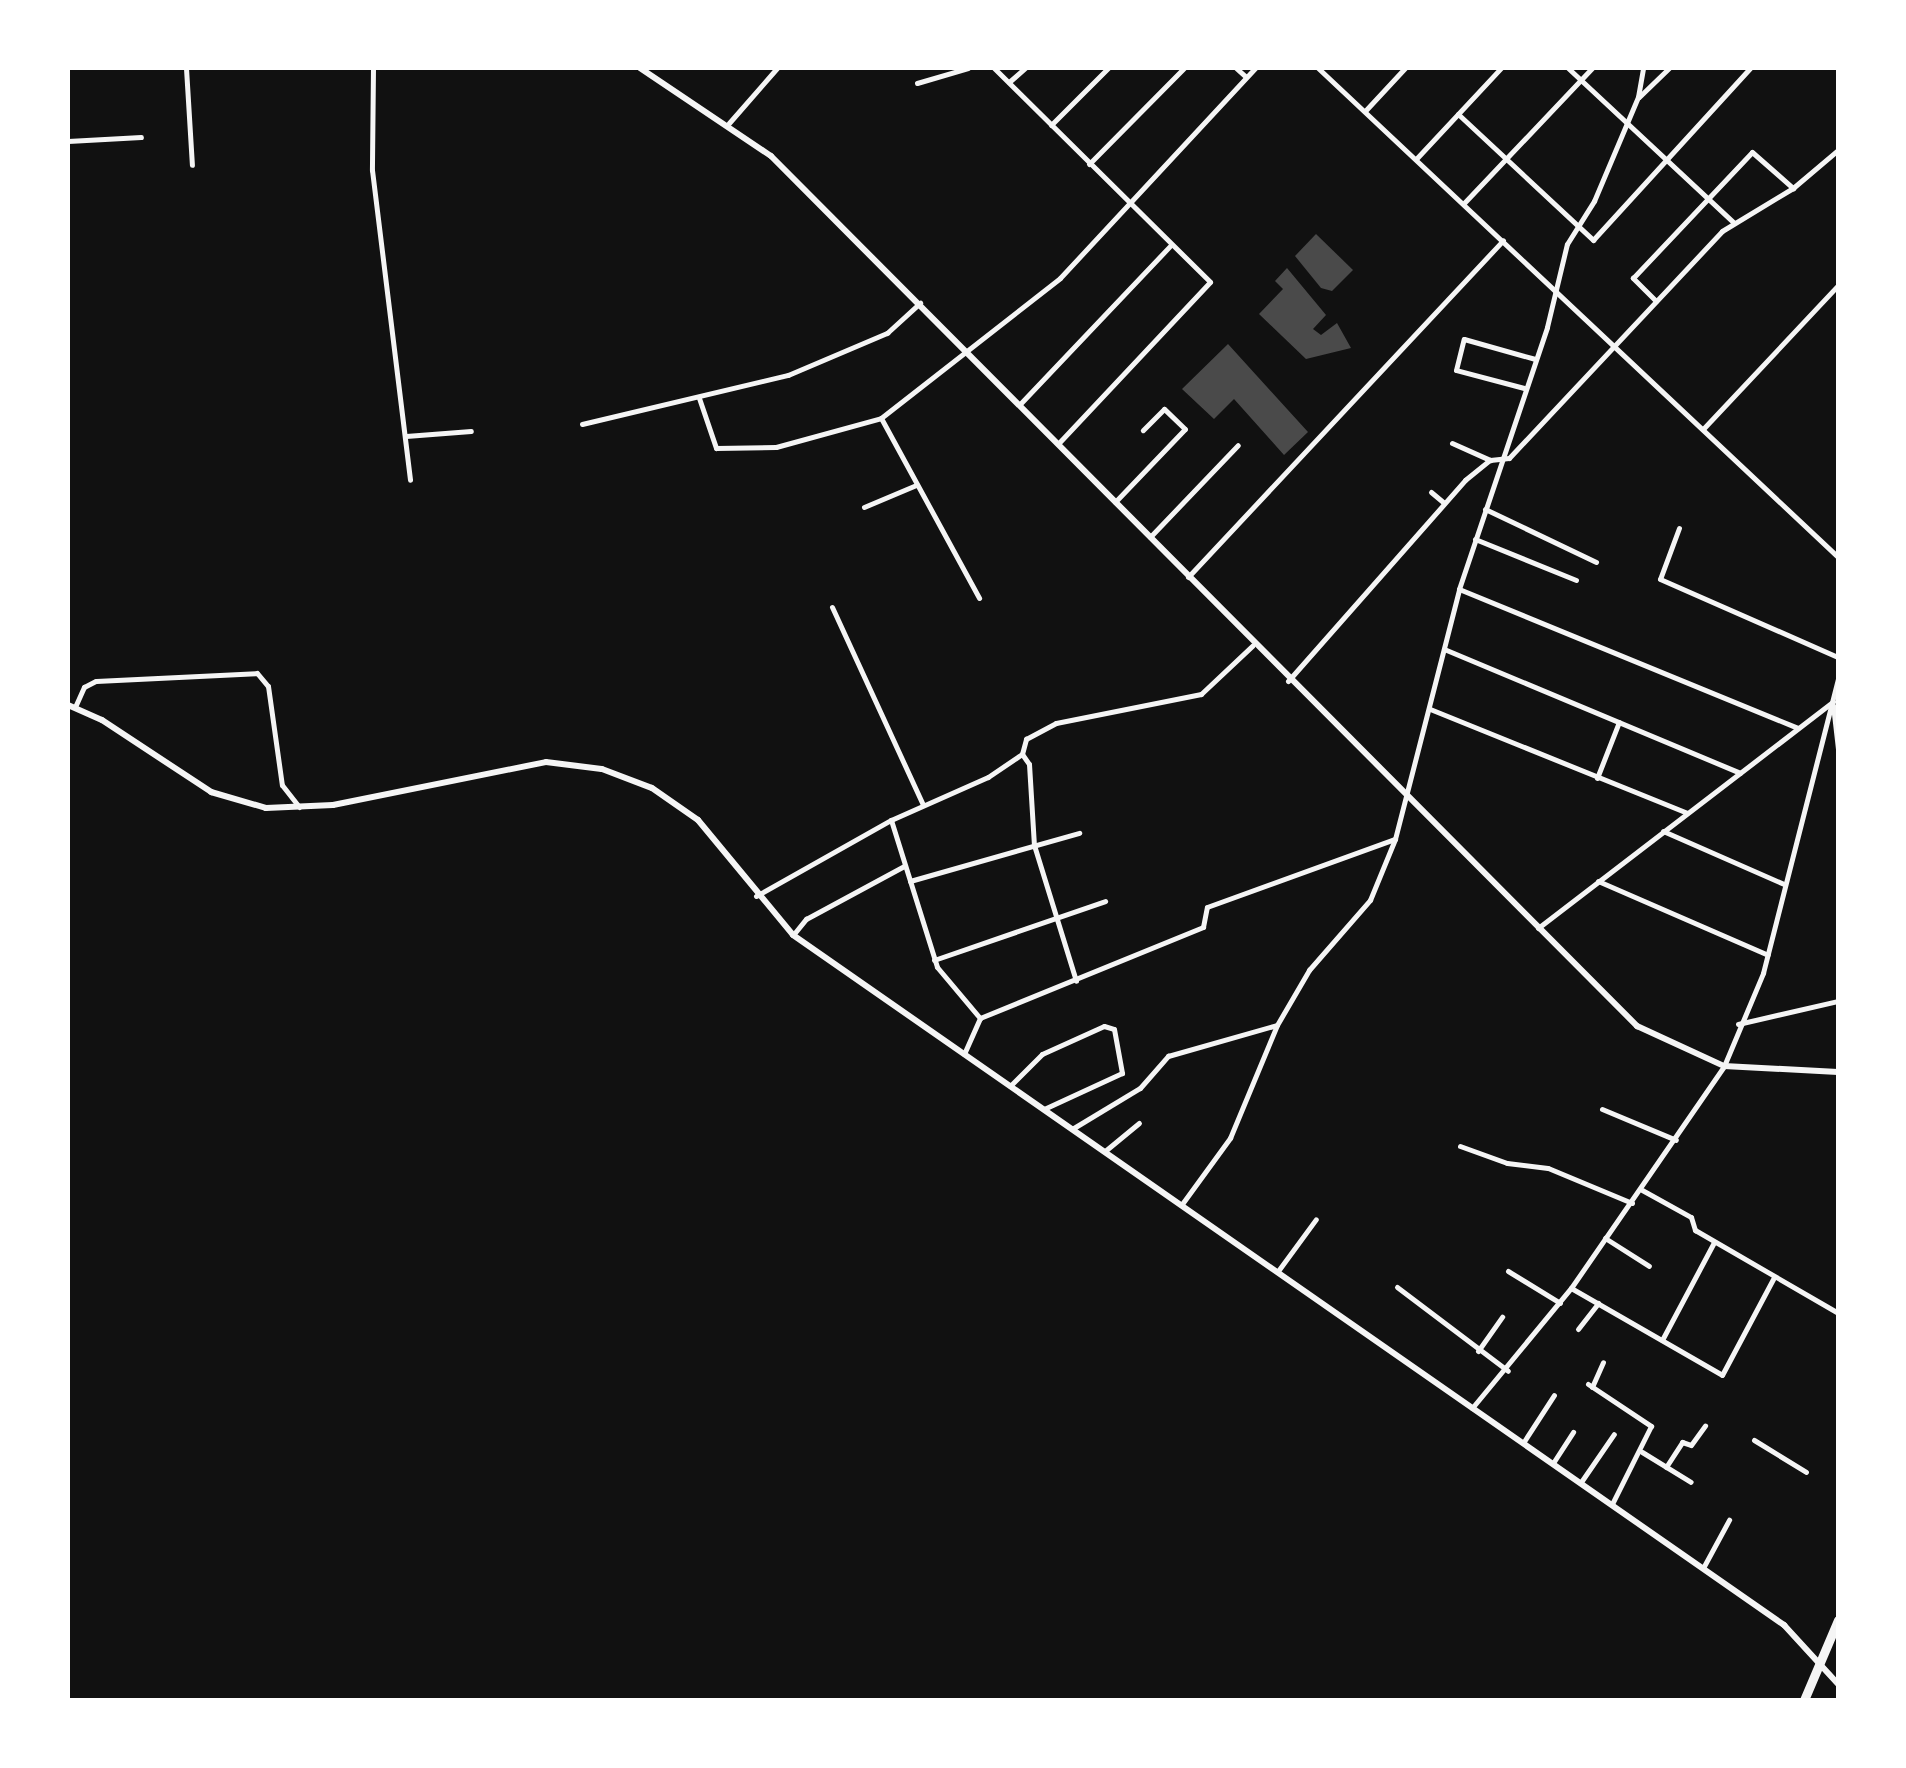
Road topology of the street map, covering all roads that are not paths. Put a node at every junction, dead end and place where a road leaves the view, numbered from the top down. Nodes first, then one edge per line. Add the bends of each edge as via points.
1 (186, 68) edge
2 (374, 68) edge
3 (642, 68) edge
4 (777, 68) edge
5 (968, 68) edge
6 (994, 68) edge
7 (1025, 68) edge
8 (1108, 68) edge
9 (1236, 68) edge
10 (1255, 68) edge
11 (1318, 68) edge
12 (1406, 68) edge
13 (1501, 68) edge
14 (1568, 68) edge
15 (1592, 68) edge
16 (1643, 68) edge
17 (1669, 68) edge
18 (1750, 68) edge
19 (1181, 69) edge
20 (1246, 77) junction
21 (1580, 79) junction
22 (1010, 82) junction
23 (917, 83) dead end
24 (1638, 98) junction
25 (1365, 110) junction
26 (1458, 114) junction
27 (1627, 122) junction
28 (728, 123) junction
29 (1051, 125) junction
30 (141, 137) dead end
31 (68, 141) edge
32 (1838, 150) edge
33 (1416, 159) junction
34 (1506, 159) junction
35 (1666, 160) junction
36 (1090, 164) junction
37 (192, 166) dead end
38 (1793, 188) junction
39 (1707, 198) junction
40 (1127, 202) junction
41 (1464, 203) junction
42 (1734, 222) junction
43 (1578, 226) junction
44 (1503, 240) junction
45 (1171, 245) junction
46 (1838, 284) edge
47 (1554, 288) junction
48 (1656, 300) junction
49 (920, 303) junction
50 (1616, 344) junction
51 (967, 350) junction
52 (1535, 359) junction
53 (1524, 388) junction
54 (698, 398) junction
55 (1020, 404) junction
56 (881, 418) junction
57 (582, 424) dead end
58 (1703, 429) junction
59 (1143, 430) dead end
60 (471, 431) dead end
61 (406, 436) junction
62 (1452, 443) dead end
63 (1058, 444) junction
64 (1238, 446) dead end
65 (1502, 459) junction
66 (1490, 460) junction
67 (410, 480) dead end
68 (916, 486) junction
69 (1432, 492) dead end
70 (1115, 502) junction
71 (1443, 502) junction
72 (864, 507) dead end
73 (1485, 509) junction
74 (1678, 528) dead end
75 (1150, 537) junction
76 (1475, 539) junction
77 (1838, 557) edge
78 (1596, 562) dead end
79 (1188, 577) junction
80 (1576, 580) dead end
81 (1458, 589) junction
82 (979, 598) dead end
83 (832, 607) dead end
84 (1253, 645) junction
85 (1444, 649) junction
86 (1838, 657) edge
87 (1288, 681) junction
88 (1838, 681) edge
89 (1833, 702) junction
90 (71, 706) edge
91 (1430, 708) junction
92 (1619, 722) junction
93 (1798, 728) junction
94 (1838, 749) edge
95 (1022, 754) junction
96 (1740, 772) junction
97 (1597, 778) junction
98 (1408, 799) junction
99 (923, 806) junction
100 (301, 809) junction
101 (1687, 813) junction
102 (1838, 814) edge
103 (891, 820) junction
104 (1838, 822) edge
105 (1663, 831) junction
106 (1079, 833) dead end
107 (1395, 839) junction
108 (1034, 845) junction
109 (906, 866) junction
110 (910, 881) junction
111 (1598, 881) junction
112 (1784, 884) junction
113 (756, 896) junction
114 (1106, 901) dead end
115 (1056, 917) junction
116 (1538, 928) junction
117 (793, 935) junction
118 (1768, 955) junction
119 (934, 960) junction
120 (1076, 981) junction
121 (1838, 1001) edge
122 (980, 1018) junction
123 (1278, 1024) junction
124 (1738, 1024) junction
125 (964, 1054) junction
126 (1724, 1066) junction
127 (1838, 1072) edge
128 (1010, 1086) junction
129 (1044, 1109) junction
130 (1602, 1109) dead end
131 (1138, 1124) dead end
132 (1072, 1128) junction
133 (1676, 1140) junction
134 (1460, 1146) dead end
135 (1105, 1151) junction
136 (1642, 1190) junction
137 (1632, 1203) junction
138 (1182, 1204) junction
139 (1316, 1219) dead end
140 (1605, 1238) junction
141 (1714, 1242) junction
142 (1649, 1266) dead end
143 (1508, 1271) dead end
144 (1278, 1272) junction
145 (1774, 1278) junction
146 (1396, 1288) dead end
147 (1572, 1288) junction
148 (1560, 1303) junction
149 (1598, 1303) junction
150 (1838, 1313) edge
151 (1502, 1317) dead end
152 (1578, 1330) dead end
153 (1662, 1340) junction
154 (1478, 1351) junction
155 (1603, 1362) dead end
156 (1508, 1371) junction
157 (1554, 1395) dead end
158 (1472, 1408) junction
159 (1705, 1426) dead end
160 (1573, 1432) dead end
161 (1614, 1434) dead end
162 (1754, 1440) dead end
163 (1524, 1443) junction
164 (1642, 1452) junction
165 (1554, 1464) junction
166 (1666, 1467) junction
167 (1806, 1472) dead end
168 (1581, 1482) junction
169 (1691, 1482) dead end
170 (1612, 1504) junction
171 (1729, 1520) dead end
172 (1702, 1568) junction
173 (1838, 1620) edge
174 (1820, 1662) junction
175 (1838, 1684) edge
176 (1804, 1700) edge

1 - 37 street
2 - 61 street via 372,170
3 - 28 street
4 - 28 street
5 - 23 street
6 - 22 street
7 - 22 street
8 - 29 street
9 - 20 street
10 - 20 street
11 - 25 street
12 - 25 street
13 - 26 street
14 - 21 street
15 - 21 street
16 - 24 street
17 - 24 street
18 - 35 street
19 - 36 street
20 - 40 street
21 - 27 street
21 - 34 street
22 - 29 street
24 - 27 street
25 - 33 street
26 - 33 street
26 - 34 street
27 - 35 street
27 - 43 street
28 - 49 street via 771,156
29 - 36 street
30 - 31 street
32 - 38 street
33 - 41 street
34 - 41 street
34 - 43 street
35 - 39 street
35 - 43 street via 1594,240
36 - 40 street
38 - 39 street via 1752,152
38 - 42 street
39 - 42 street
39 - 48 street via 1633,278
40 - 45 street
40 - 51 street via 1060,278
41 - 44 street
42 - 48 street
43 - 47 street
44 - 47 street
44 - 79 street
45 - 55 street
45 - 63 street via 1209,288
46 - 58 street
47 - 50 street
47 - 52 street
48 - 50 street
49 - 51 street
49 - 54 street via 886,332 788,376
50 - 58 street
50 - 65 street
51 - 55 street
51 - 56 street
52 - 53 street
52 - 53 street via 1464,340 1456,370
53 - 65 street
54 - 56 street via 716,448 776,446
54 - 57 street
55 - 63 street
56 - 68 street
58 - 77 street
59 - 70 street via 1164,409 1185,429
60 - 61 street
61 - 67 street
62 - 66 street
63 - 70 street
64 - 75 street
65 - 66 street
65 - 73 street
66 - 71 street
68 - 72 street
68 - 82 street
69 - 71 street
70 - 75 street
71 - 87 street
73 - 76 street
73 - 78 street
74 - 86 street via 1660,579
75 - 79 street
76 - 80 street
76 - 81 street
79 - 84 street
81 - 85 street
81 - 93 street
83 - 99 street
84 - 87 street
84 - 95 street via 1201,694 1056,723 1026,738
85 - 91 street
85 - 92 street
87 - 98 street
88 - 89 street
89 - 93 street
89 - 94 street
89 - 112 street
90 - 100 street via 210,792 266,808
90 - 100 street via 96,681 257,672 268,686 282,785
91 - 97 street
91 - 98 street
92 - 96 street
92 - 97 street
93 - 96 street
95 - 99 street
95 - 108 street via 1029,764
96 - 101 street
97 - 101 street
98 - 107 street
98 - 116 street
99 - 103 street
100 - 113 street via 515,765 571,762 628,777 674,801 698,820
101 - 105 street
102 - 104 street
103 - 109 street
103 - 113 street
105 - 111 street
105 - 112 street
106 - 108 street
107 - 120 street via 1207,907 1204,927
107 - 123 street via 1370,900 1309,970
108 - 110 street
108 - 115 street
109 - 110 street
109 - 117 street via 806,920
110 - 119 street
111 - 116 street
111 - 118 street
112 - 118 street
113 - 117 street
114 - 115 street
115 - 119 street
115 - 120 street
116 - 126 street via 1637,1026
117 - 125 street
118 - 124 street
119 - 122 street
120 - 122 street
121 - 124 street
122 - 125 street
123 - 132 street via 1168,1056 1140,1088
123 - 138 street via 1230,1138
124 - 126 street
125 - 128 street
126 - 127 street
126 - 133 street
128 - 129 street
128 - 129 street via 1042,1054 1104,1026 1114,1029 1122,1073
129 - 132 street
130 - 133 street
131 - 135 street
132 - 135 street
133 - 136 street
134 - 137 street via 1507,1163 1548,1168
135 - 138 street
136 - 137 street
136 - 141 street via 1690,1217
137 - 140 street
138 - 144 street
139 - 144 street
140 - 142 street
140 - 147 street
141 - 145 street
141 - 153 street
143 - 148 street
144 - 158 street
145 - 150 street
145 - 153 street via 1722,1375
146 - 154 street
147 - 148 street
147 - 149 street
148 - 156 street
149 - 152 street
149 - 153 street
151 - 154 street
154 - 156 street
155 - 164 street via 1590,1386 1652,1426
156 - 158 street
157 - 163 street
158 - 163 street
159 - 166 street via 1690,1445 1682,1442
160 - 165 street
161 - 168 street
162 - 167 street
163 - 165 street
164 - 166 street
164 - 170 street
165 - 168 street
166 - 169 street
168 - 170 street
170 - 172 street
171 - 172 street
172 - 174 street via 1784,1624
173 - 174 highway
174 - 175 street
174 - 176 highway

